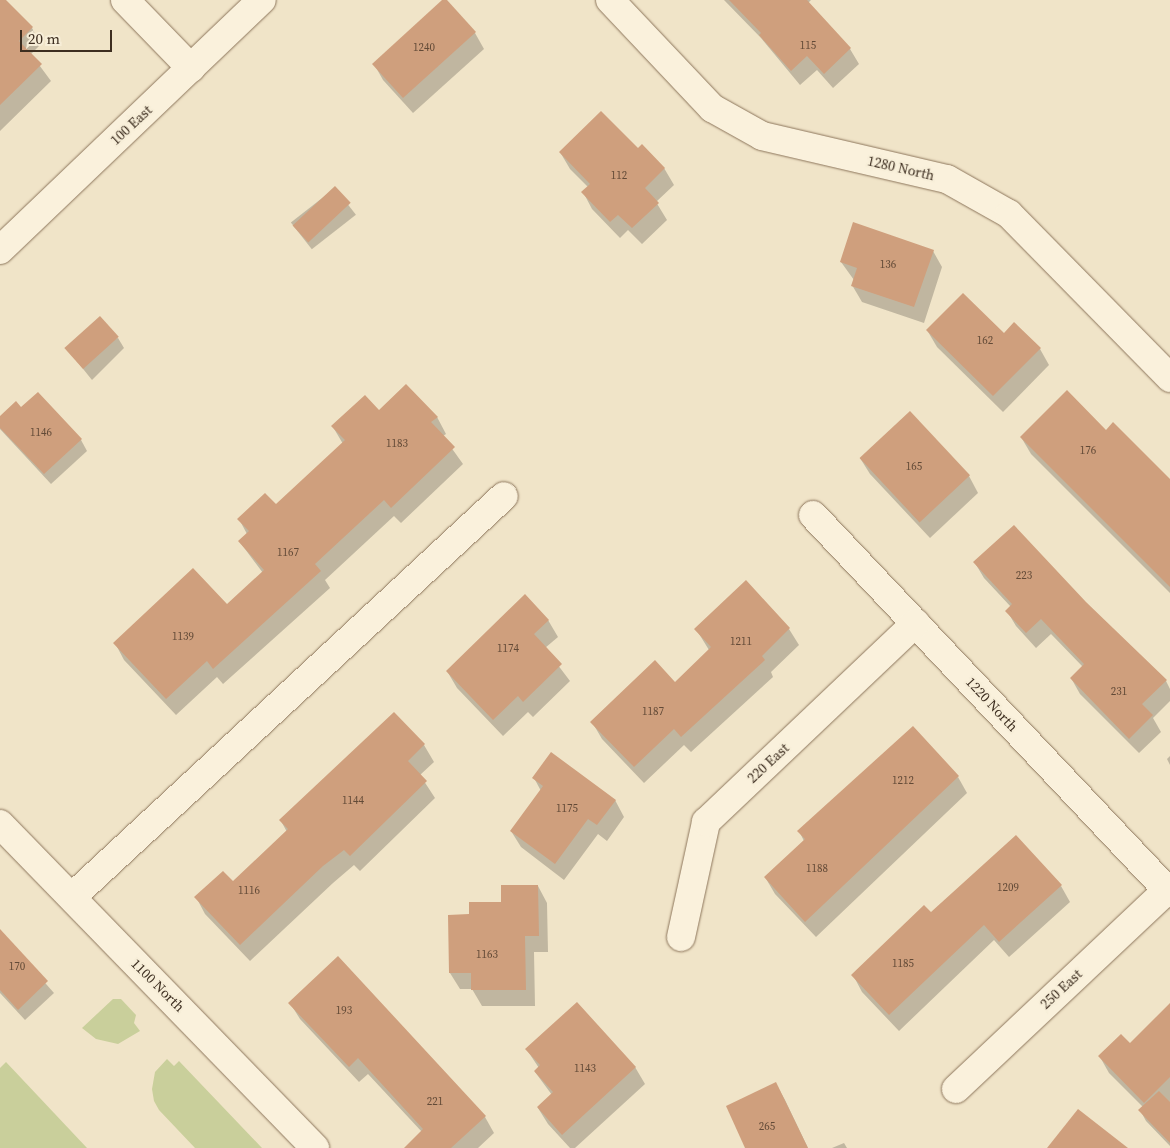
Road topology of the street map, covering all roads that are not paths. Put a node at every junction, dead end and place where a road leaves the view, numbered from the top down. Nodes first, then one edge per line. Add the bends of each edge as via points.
1 (125, 0) edge
2 (262, 0) edge
3 (610, 0) edge
4 (191, 68) junction
5 (0, 250) edge
6 (1170, 378) edge
7 (504, 496) dead end
8 (813, 515) dead end
9 (916, 623) junction
10 (0, 824) edge
11 (1169, 891) edge
12 (72, 897) junction
13 (681, 937) dead end
14 (956, 1089) dead end
15 (315, 1148) edge

1 - 4 street
2 - 4 street, 100 East
3 - 6 street, 1280 North via 712,108 762,136 947,179 1009,214
4 - 5 street, 100 East
7 - 12 street
8 - 9 street, 1220 North
9 - 11 street, 1220 North
9 - 13 street, 220 East via 706,822
10 - 12 street, 1100 North
11 - 14 street, 250 East
12 - 15 street, 1100 North

